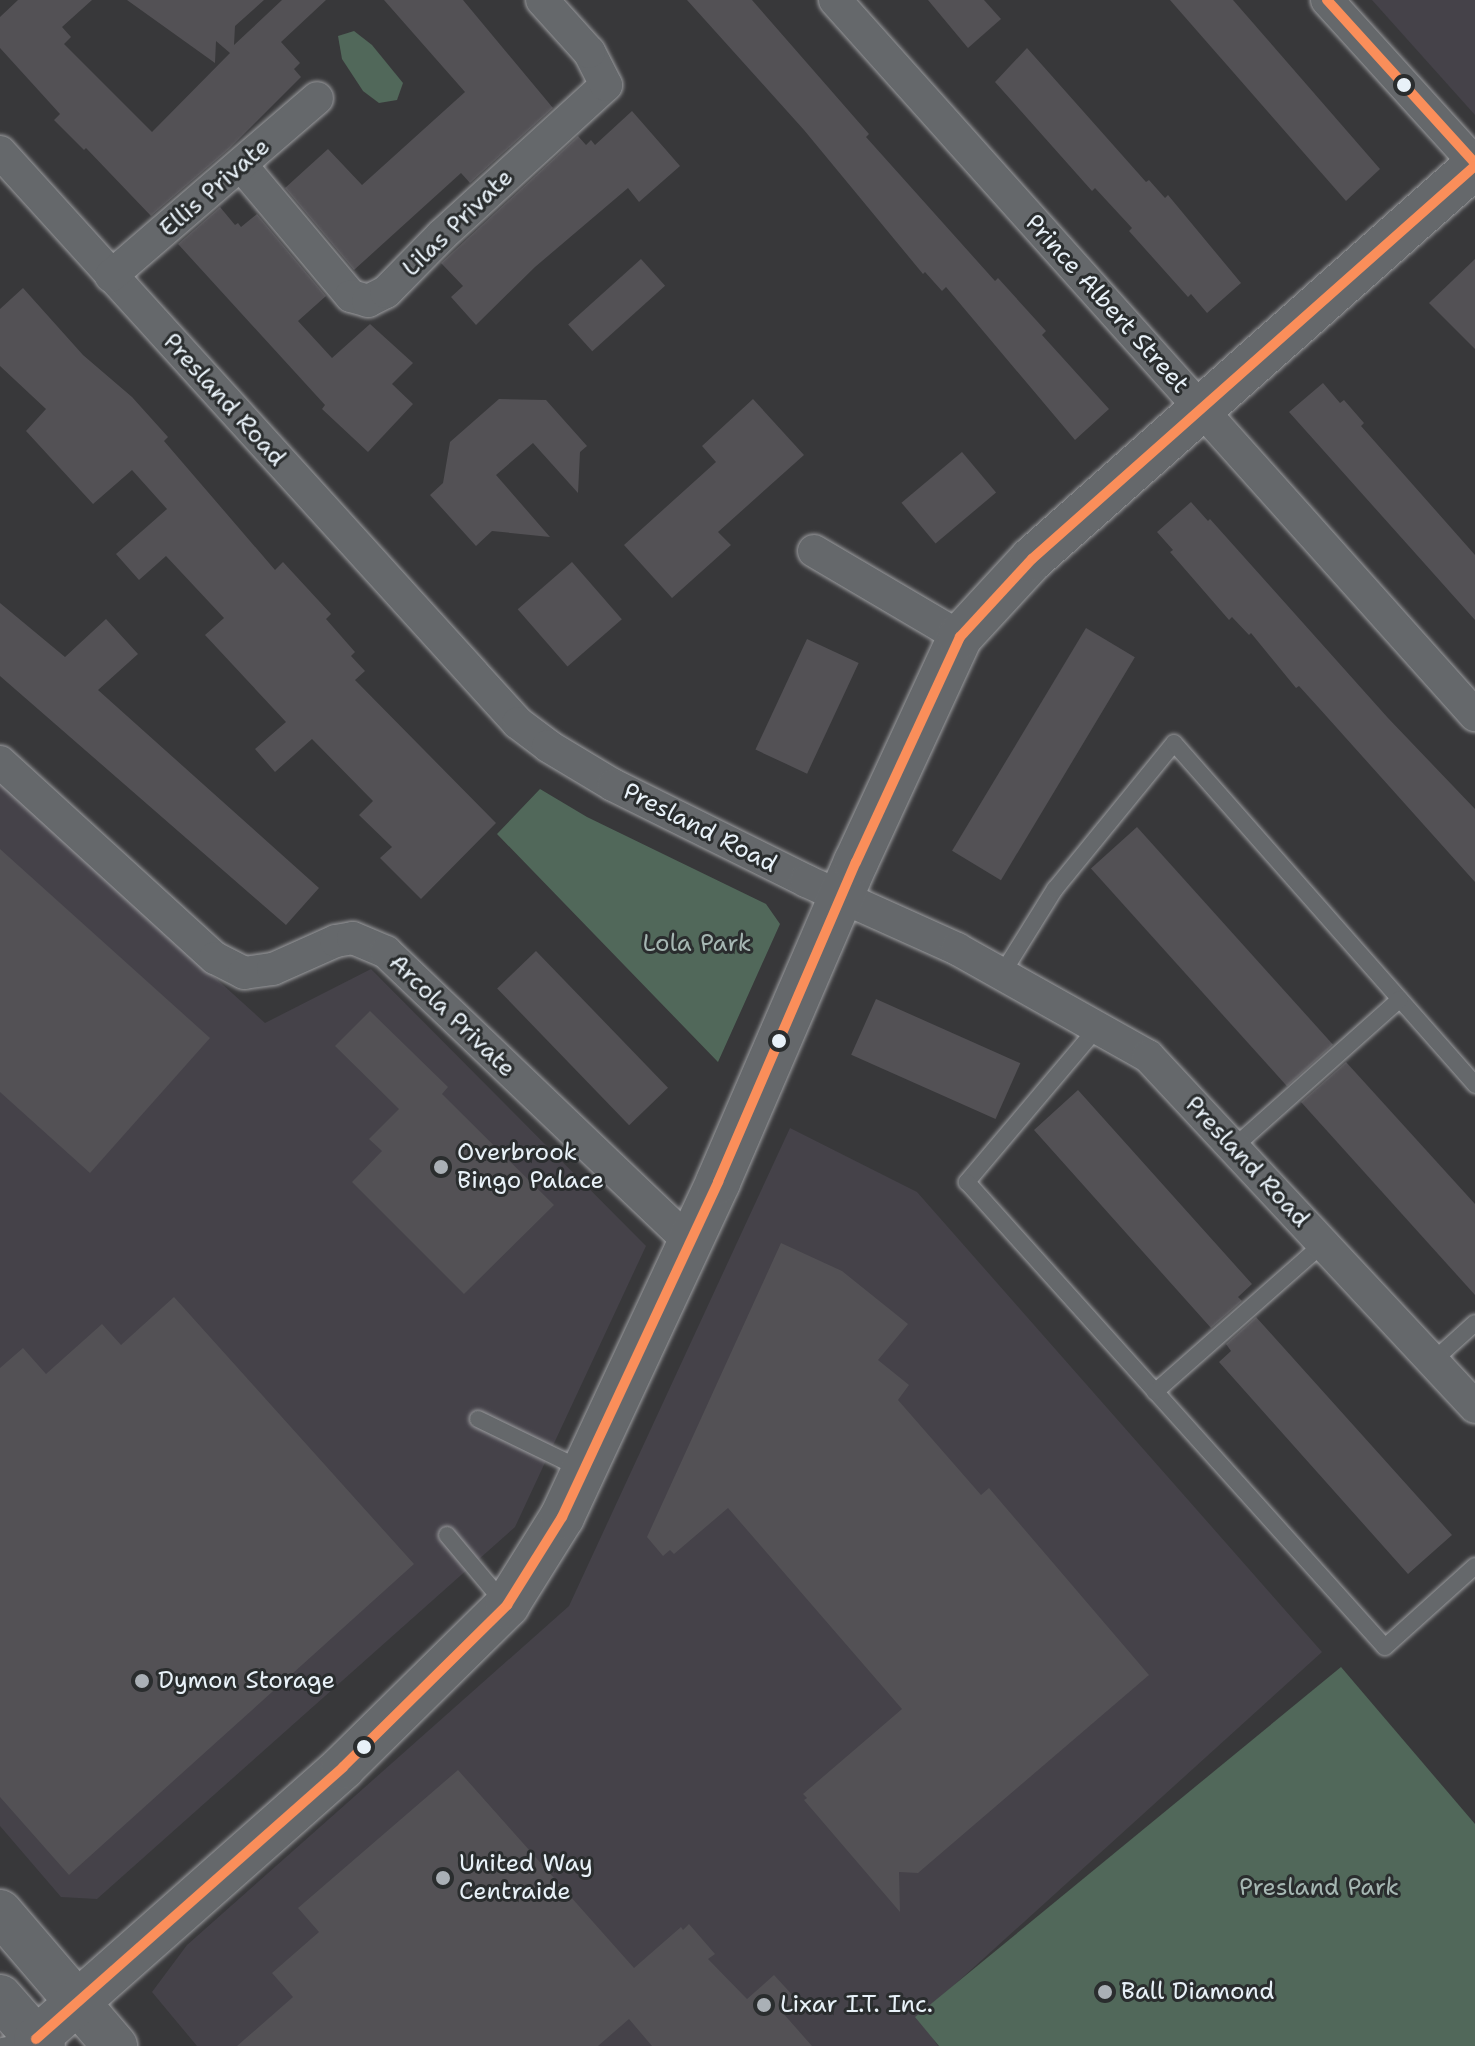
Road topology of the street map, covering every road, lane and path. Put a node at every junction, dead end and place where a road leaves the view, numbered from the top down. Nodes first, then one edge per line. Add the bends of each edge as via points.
1 (542, 0) edge
2 (835, 0) edge
3 (1327, 0) edge
4 (317, 98) dead end
5 (0, 152) edge
6 (1475, 164) edge
7 (241, 165) junction
8 (111, 276) junction
9 (1202, 409) junction
10 (814, 551) dead end
11 (960, 637) junction
12 (1475, 715) edge
13 (0, 762) edge
14 (841, 898) junction
15 (1002, 974) junction
16 (1400, 999) junction
17 (1097, 1028) junction
18 (1475, 1085) edge
19 (1234, 1147) junction
20 (689, 1242) junction
21 (1323, 1244) junction
22 (1475, 1323) edge
23 (1434, 1360) junction
24 (1155, 1392) junction
25 (1475, 1407) edge
26 (478, 1419) dead end
27 (582, 1470) junction
28 (447, 1535) dead end
29 (1475, 1566) edge
30 (507, 1605) junction
31 (0, 1912) edge
32 (0, 1997) edge
33 (76, 2002) junction
34 (28, 2044) edge
35 (115, 2046) edge

1 - 7 street, Lilas Private via 589,52 606,85 386,292 368,301 351,296
2 - 9 street, Prince Albert Street
3 - 6 street
4 - 7 street, Ellis Private
5 - 8 street, Presland Road
6 - 9 street
7 - 8 street, Ellis Private
8 - 14 street, Presland Road via 518,723 613,785
9 - 11 street via 1032,559
9 - 12 street, Prince Albert Street
10 - 11 street
11 - 14 street
13 - 20 street, Arcola Private via 215,958 244,973 273,969 353,938 386,952
14 - 15 street, Presland Road
14 - 20 street
15 - 16 lane via 1055,889 1174,743
15 - 17 street, Presland Road
16 - 18 lane
16 - 19 lane
17 - 19 street, Presland Road via 1148,1056
17 - 24 lane via 967,1182
19 - 21 street, Presland Road
20 - 27 street
21 - 23 street, Presland Road
21 - 24 lane
22 - 23 lane
23 - 25 street, Presland Road
24 - 29 lane via 1385,1647
26 - 27 lane
27 - 30 street via 562,1517
28 - 30 lane
30 - 33 street via 343,1767
31 - 33 street
32 - 34 street
33 - 34 street
33 - 35 street

